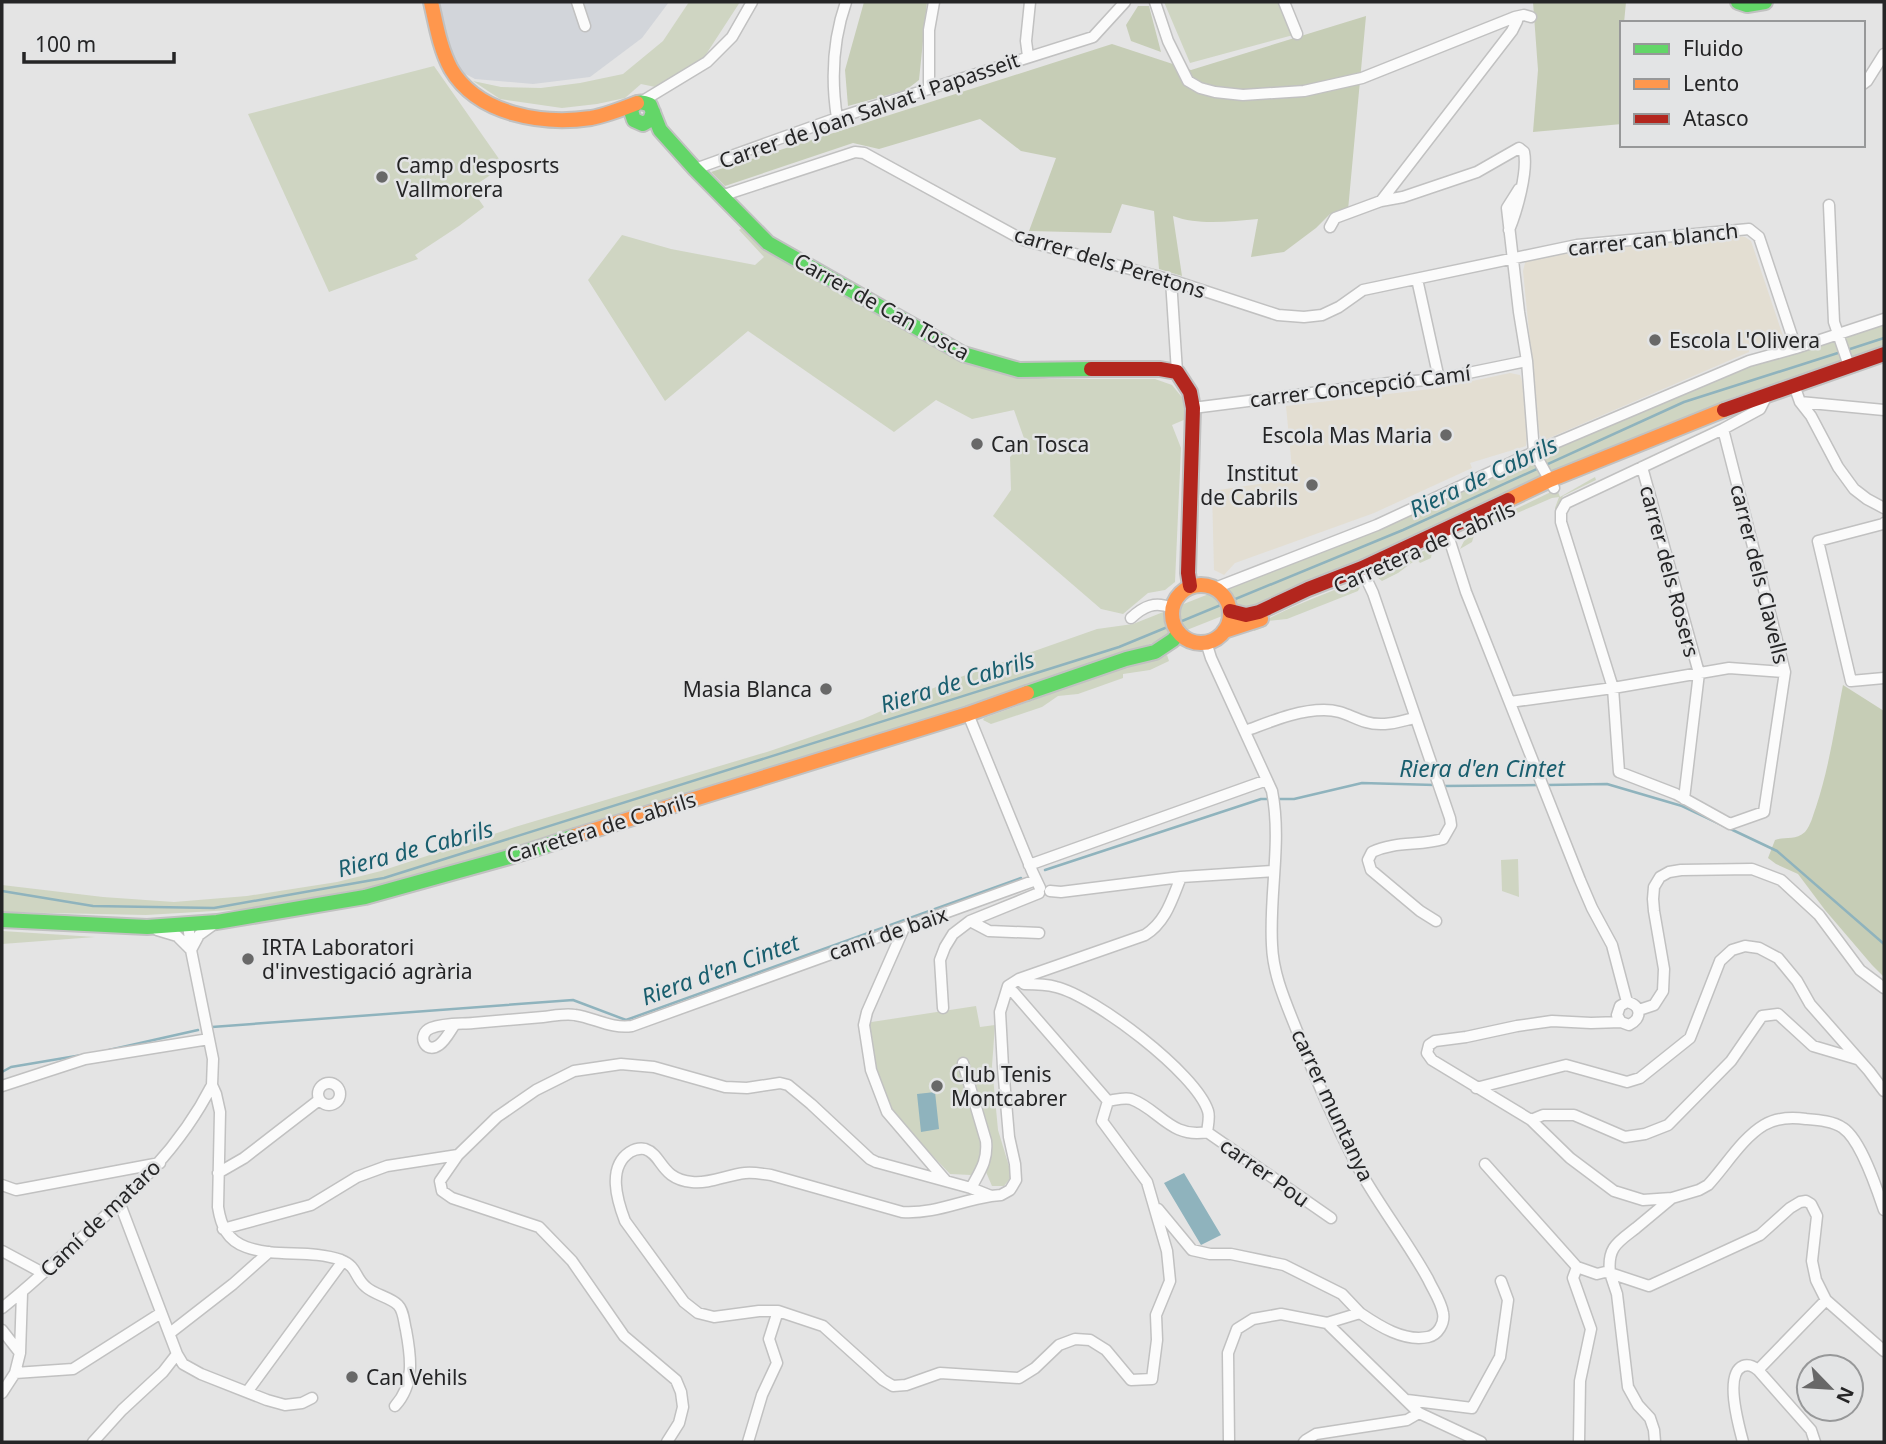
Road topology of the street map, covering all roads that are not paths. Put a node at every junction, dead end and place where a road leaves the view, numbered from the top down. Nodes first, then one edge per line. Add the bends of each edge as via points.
1 (431, 2) edge
2 (578, 2) edge
3 (752, 2) edge
4 (846, 2) edge
5 (934, 2) edge
6 (1030, 2) edge
7 (1125, 2) edge
8 (1155, 2) edge
9 (1284, 2) edge
10 (1738, 2) edge
11 (1765, 2) edge
12 (1516, 17) junction
13 (1531, 17) dead end
14 (585, 26) dead end
15 (1297, 34) dead end
16 (1884, 54) edge
17 (1028, 56) junction
18 (1865, 82) edge
19 (929, 88) junction
20 (646, 106) junction
21 (611, 114) junction
22 (837, 118) junction
23 (638, 122) junction
24 (660, 131) junction
25 (695, 169) junction
26 (721, 196) junction
27 (1381, 201) junction
28 (1829, 205) dead end
29 (1330, 226) dead end
30 (1513, 257) junction
31 (1417, 279) junction
32 (1171, 280) junction
33 (1884, 319) edge
34 (1840, 336) junction
35 (1796, 348) junction
36 (1884, 354) edge
37 (1527, 361) junction
38 (1848, 363) junction
39 (1177, 372) junction
40 (1439, 379) junction
41 (1794, 385) junction
42 (1768, 394) junction
43 (1800, 402) junction
44 (1193, 408) junction
45 (1884, 410) edge
46 (1723, 429) junction
47 (1536, 455) junction
48 (1642, 467) junction
49 (1550, 482) junction
50 (1884, 508) edge
51 (1884, 526) edge
52 (1447, 533) junction
53 (1365, 576) junction
54 (1190, 586) junction
55 (1215, 588) junction
56 (1172, 608) junction
57 (1230, 611) junction
58 (1131, 618) dead end
59 (1224, 631) junction
60 (1179, 633) junction
61 (1206, 642) junction
62 (1785, 672) junction
63 (1699, 673) junction
64 (1884, 678) edge
65 (1613, 688) junction
66 (1510, 702) junction
67 (968, 714) junction
68 (1414, 718) junction
69 (1245, 731) junction
70 (1267, 780) junction
71 (1684, 799) junction
72 (1029, 864) junction
73 (1274, 871) junction
74 (1181, 877) junction
75 (1041, 888) junction
76 (2, 920) edge
77 (1436, 920) dead end
78 (970, 921) junction
79 (217, 922) junction
80 (188, 923) junction
81 (147, 926) junction
82 (904, 928) junction
83 (1039, 933) dead end
84 (191, 950) junction
85 (1019, 979) junction
86 (1008, 986) junction
87 (1884, 988) edge
88 (1627, 1002) junction
89 (943, 1008) dead end
90 (1639, 1010) junction
91 (1621, 1022) junction
92 (455, 1024) dead end
93 (209, 1039) junction
94 (1860, 1060) junction
95 (963, 1063) dead end
96 (212, 1085) junction
97 (2, 1086) edge
98 (1476, 1088) junction
99 (1884, 1091) edge
100 (319, 1100) dead end
101 (1108, 1101) junction
102 (1531, 1120) junction
103 (1207, 1132) junction
104 (922, 1153) junction
105 (458, 1155) junction
106 (160, 1163) junction
107 (1485, 1164) dead end
108 (218, 1173) junction
109 (914, 1173) junction
110 (947, 1182) junction
111 (2, 1185) edge
112 (971, 1188) junction
113 (996, 1195) junction
114 (1672, 1198) junction
115 (120, 1204) junction
116 (1153, 1205) junction
117 (1884, 1210) edge
118 (1331, 1217) dead end
119 (223, 1228) junction
120 (2, 1251) edge
121 (269, 1252) junction
122 (343, 1261) junction
123 (1577, 1267) junction
124 (43, 1273) junction
125 (1610, 1273) junction
126 (1501, 1281) dead end
127 (22, 1293) junction
128 (1826, 1300) junction
129 (2, 1308) edge
130 (778, 1311) junction
131 (161, 1313) junction
132 (1360, 1313) junction
133 (1327, 1323) junction
134 (2, 1330) edge
135 (170, 1333) junction
136 (1884, 1351) edge
137 (20, 1353) junction
138 (177, 1354) junction
139 (1758, 1370) junction
140 (15, 1373) junction
141 (247, 1392) junction
142 (2, 1393) edge
143 (312, 1398) dead end
144 (1407, 1400) junction
145 (395, 1406) dead end
146 (1419, 1413) junction
147 (93, 1442) edge
148 (667, 1442) edge
149 (748, 1442) edge
150 (1229, 1442) edge
151 (1304, 1442) edge
152 (1481, 1442) edge
153 (1579, 1442) edge
154 (1655, 1442) edge
155 (1743, 1442) edge
156 (1815, 1442) edge

1 - 21 street via 452,71 470,92 491,106 527,117 560,120
2 - 14 street
3 - 20 street via 732,37
4 - 22 street via 835,58
5 - 19 street
6 - 17 street
7 - 17 street, Carrer de Joan Salvat i Papasseit via 1093,37
8 - 12 street via 1188,81 1199,88 1243,95 1304,91 1362,78
9 - 15 street
10 - 11 street
12 - 13 street
12 - 27 street via 1513,31
16 - 18 street
17 - 19 street, Carrer de Joan Salvat i Papasseit
19 - 22 street, Carrer de Joan Salvat i Papasseit
20 - 21 street
20 - 23 street via 650,120
20 - 23 street via 633,106
20 - 24 street, Carrer de Joan Salvat i Papasseit
21 - 23 street, Carrer de Joan Salvat i Papasseit
22 - 25 street, Carrer de Joan Salvat i Papasseit
23 - 24 street, Carrer de Joan Salvat i Papasseit
24 - 25 street, Carrer de Joan Salvat i Papasseit
25 - 26 street, Carrer de Can Tosca
26 - 32 street, carrer dels Peretons via 855,152 864,153 1023,240
26 - 39 street, Carrer de Can Tosca via 768,243 963,354 1019,370
27 - 29 street via 1335,218
27 - 30 street via 1477,172 1519,148 1526,162 1521,185 1507,208
28 - 34 street via 1835,321
30 - 31 street, carrer dels Peretons
30 - 35 street, carrer can blanch via 1577,245 1749,229 1759,237
30 - 37 street
31 - 32 street, carrer dels Peretons via 1363,290 1339,307 1304,317 1278,315
31 - 40 street
32 - 39 street
33 - 34 street
34 - 35 street
34 - 38 street
35 - 47 street via 1749,361
36 - 38 street, Carretera de Cabrils
37 - 40 street, carrer Concepció Camí
37 - 47 street
38 - 41 street, Carretera de Cabrils
39 - 44 street
40 - 44 street, carrer Concepció Camí
41 - 42 street, Carretera de Cabrils
41 - 43 street
42 - 46 street via 1760,409
42 - 49 street, Carretera de Cabrils
43 - 45 street
43 - 50 street via 1854,489
44 - 54 street
46 - 48 street
46 - 62 street, carrer dels Clavells
47 - 49 street
47 - 55 street via 1377,526
48 - 63 street, carrer dels Rosers
48 - 65 street via 1566,503 1562,512 1561,522
49 - 52 street, Carretera de Cabrils
51 - 64 street via 1818,541 1851,681
52 - 53 street, Carretera de Cabrils
52 - 57 street, Carretera de Cabrils via 1259,612
52 - 66 street
53 - 59 street, Carretera de Cabrils
53 - 68 street
54 - 55 street
54 - 56 street via 1181,591
55 - 57 street
56 - 58 street via 1153,605
56 - 60 street
57 - 59 street
59 - 61 street
60 - 61 street via 1191,641
60 - 67 street, Carretera de Cabrils via 1155,652
61 - 69 street, carrer muntanya
62 - 63 street via 1729,668
62 - 71 street, carrer dels Clavells via 1764,812 1730,824
63 - 65 street
63 - 71 street, carrer dels Rosers
65 - 66 street
65 - 71 street, carrer dels Clavells via 1619,772
66 - 88 street via 1588,898 1612,944
67 - 72 street
67 - 79 street, Carretera de Cabrils via 513,856 375,894
68 - 69 street via 1382,724 1323,710
68 - 77 street via 1451,825 1443,839 1381,848 1368,860 1371,870
69 - 70 street, carrer muntanya
70 - 72 street
70 - 73 street, carrer muntanya via 1277,814
72 - 75 street
73 - 74 street, camí de baix
73 - 132 street, carrer muntanya via 1272,946 1278,982 1316,1080 1356,1163 1418,1262 1444,1315 1433,1336 1418,1339 1379,1326
74 - 75 street, camí de baix via 1061,892
74 - 85 street via 1157,928
75 - 78 street
75 - 82 street, camí de baix
76 - 81 street, Carretera de Cabrils
78 - 83 street via 989,931
78 - 89 street via 953,934 940,960
79 - 80 street, Carretera de Cabrils
79 - 84 street via 199,935
80 - 81 street, Carretera de Cabrils
80 - 84 street
81 - 84 street via 177,936
82 - 92 street, camí de baix via 632,1026 619,1028 573,1015
82 - 104 street via 864,1025 871,1070 887,1112
84 - 93 street
85 - 86 street
85 - 103 street via 1079,996 1151,1045 1196,1088 1208,1111
86 - 101 street
86 - 113 street via 1000,1012 1016,1180 1010,1190
87 - 90 street via 1860,970 1819,915 1782,880 1752,869 1681,870 1660,877 1654,887 1663,991 1654,1005
88 - 90 street
88 - 91 street via 1618,1009
90 - 91 street via 1633,1024
91 - 98 street via 1552,1021 1429,1045 1432,1060
93 - 96 street
93 - 97 street via 85,1059
94 - 98 street via 1777,958 1745,946 1720,961 1690,1038 1640,1078 1627,1082 1566,1065
94 - 99 street
94 - 102 street via 1813,1046 1778,1014 1762,1016 1731,1061 1668,1125 1625,1137 1574,1115 1543,1115
95 - 112 street via 987,1150
96 - 106 street, Camí de mataro
96 - 108 street via 220,1112
98 - 102 street
100 - 108 street
101 - 103 street, carrer Pou via 1129,1098 1180,1130
101 - 116 street via 1102,1121 1147,1182
102 - 114 street via 1570,1158 1614,1191 1643,1200
103 - 118 street, carrer Pou
104 - 109 street
104 - 110 street
105 - 109 street via 497,1117 536,1090 574,1071 621,1065 654,1067 725,1087 780,1083 811,1104 870,1159
105 - 119 street via 387,1166 357,1177 311,1205
105 - 148 street via 440,1181 442,1191 539,1227 572,1261 624,1336 676,1380 683,1407
106 - 111 street via 16,1190
106 - 115 street, Camí de mataro
107 - 123 street
108 - 119 street
109 - 110 street
110 - 112 street
112 - 113 street
113 - 130 street via 921,1213 902,1212 771,1175 745,1173 684,1181 668,1174 643,1149 627,1154 616,1173 625,1221 684,1302 698,1313 714,1317
114 - 117 street via 1708,1185 1764,1125 1802,1118 1843,1128 1852,1137
114 - 125 street via 1619,1239 1612,1250
115 - 124 street, Camí de mataro
115 - 131 street
116 - 130 street via 1167,1251 1170,1282 1156,1315 1152,1379 1130,1380 1106,1350 1090,1340 1074,1339 1059,1345 1019,1378 940,1373 893,1386 823,1326
116 - 132 street via 1192,1250 1284,1265 1342,1294
119 - 121 street via 247,1248
120 - 124 street
121 - 122 street
121 - 135 street
122 - 141 street
122 - 145 street via 354,1268 365,1286 399,1306 402,1314 411,1358 407,1384
123 - 125 street
123 - 153 street via 1573,1278 1591,1329 1580,1381
124 - 127 street, Camí de mataro
125 - 128 street via 1649,1286 1760,1236 1790,1208 1806,1202 1817,1216 1812,1261
125 - 154 street via 1617,1294 1628,1387 1650,1418
126 - 144 street via 1507,1300 1500,1357 1472,1408
127 - 129 street, Camí de mataro
127 - 137 street
128 - 136 street
128 - 139 street
130 - 149 street via 769,1339 776,1363
131 - 135 street
131 - 140 street via 74,1369
132 - 133 street
133 - 144 street
133 - 150 street via 1281,1314 1253,1319 1237,1329 1228,1353
134 - 137 street
135 - 138 street
137 - 140 street
138 - 141 street via 183,1364 201,1374
138 - 147 street
139 - 155 street via 1745,1365 1734,1377
139 - 156 street via 1811,1430
140 - 142 street
141 - 143 street via 285,1405
144 - 146 street
146 - 151 street via 1407,1420 1315,1434
146 - 152 street

